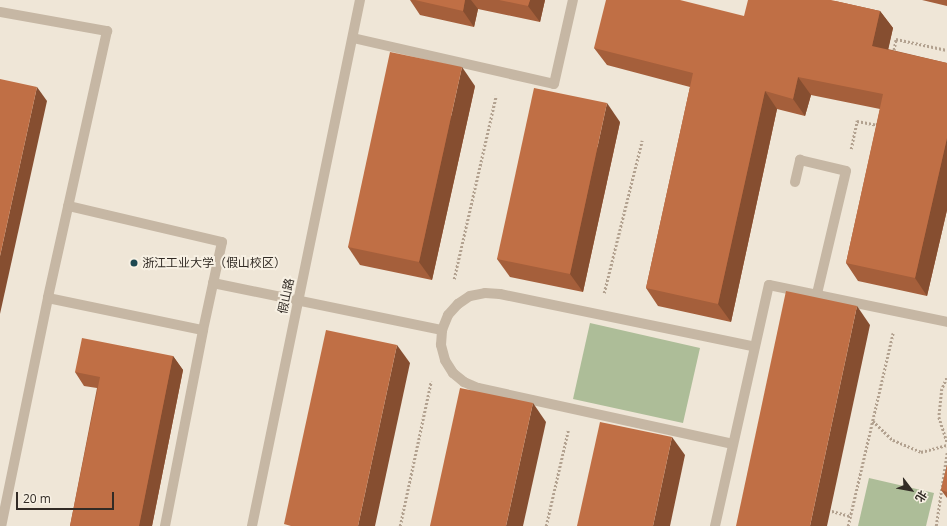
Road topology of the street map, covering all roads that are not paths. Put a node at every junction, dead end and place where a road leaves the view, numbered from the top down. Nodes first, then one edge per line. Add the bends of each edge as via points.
1 (360, 0) edge
2 (573, 0) edge
3 (0, 12) edge
4 (353, 38) junction
5 (795, 182) dead end
6 (68, 206) junction
7 (213, 283) junction
8 (817, 294) junction
9 (48, 298) junction
10 (299, 300) junction
11 (947, 322) edge
12 (204, 330) junction
13 (442, 330) junction
14 (756, 347) junction
15 (733, 444) junction
16 (1, 526) edge
17 (165, 526) edge
18 (252, 526) edge
19 (715, 526) edge

1 - 4 street, 假山路
2 - 4 street via 554,84
3 - 6 street via 107,31
4 - 10 street, 假山路
5 - 8 street via 800,160 846,171
6 - 7 street via 222,242
6 - 9 street
7 - 10 street
7 - 12 street
8 - 11 street
8 - 14 street via 769,285
9 - 12 street
9 - 16 street
10 - 13 street
10 - 18 street, 假山路
12 - 17 street
13 - 14 street via 448,316 458,304 470,296 485,293
13 - 15 street via 441,345 445,360 453,373 464,382 478,388
14 - 15 street
15 - 19 street

